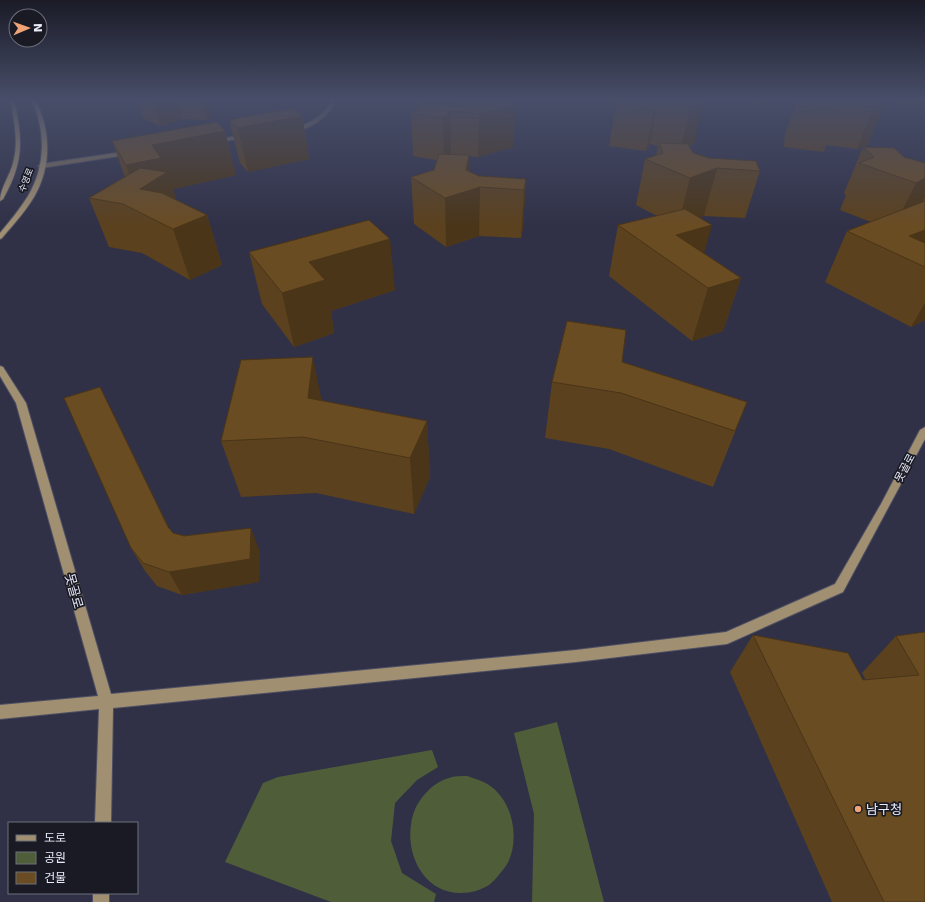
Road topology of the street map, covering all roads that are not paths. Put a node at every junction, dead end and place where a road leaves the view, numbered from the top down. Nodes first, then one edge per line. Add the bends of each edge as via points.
1 (18, 141) edge
2 (44, 141) edge
3 (134, 153) edge
4 (41, 166) junction
5 (0, 199) edge
6 (0, 237) edge
7 (0, 369) edge
8 (925, 430) edge
9 (106, 702) junction
10 (0, 712) edge
11 (103, 822) edge

1 - 5 street, 수영로 via 15,171
2 - 4 street, 수영로
3 - 4 street
4 - 6 street, 수영로 via 32,194
7 - 9 street, 못골로 via 21,403
8 - 9 street, 못골로 via 886,506 838,588 727,638
9 - 10 street, 못골로
9 - 11 street, 못골로

